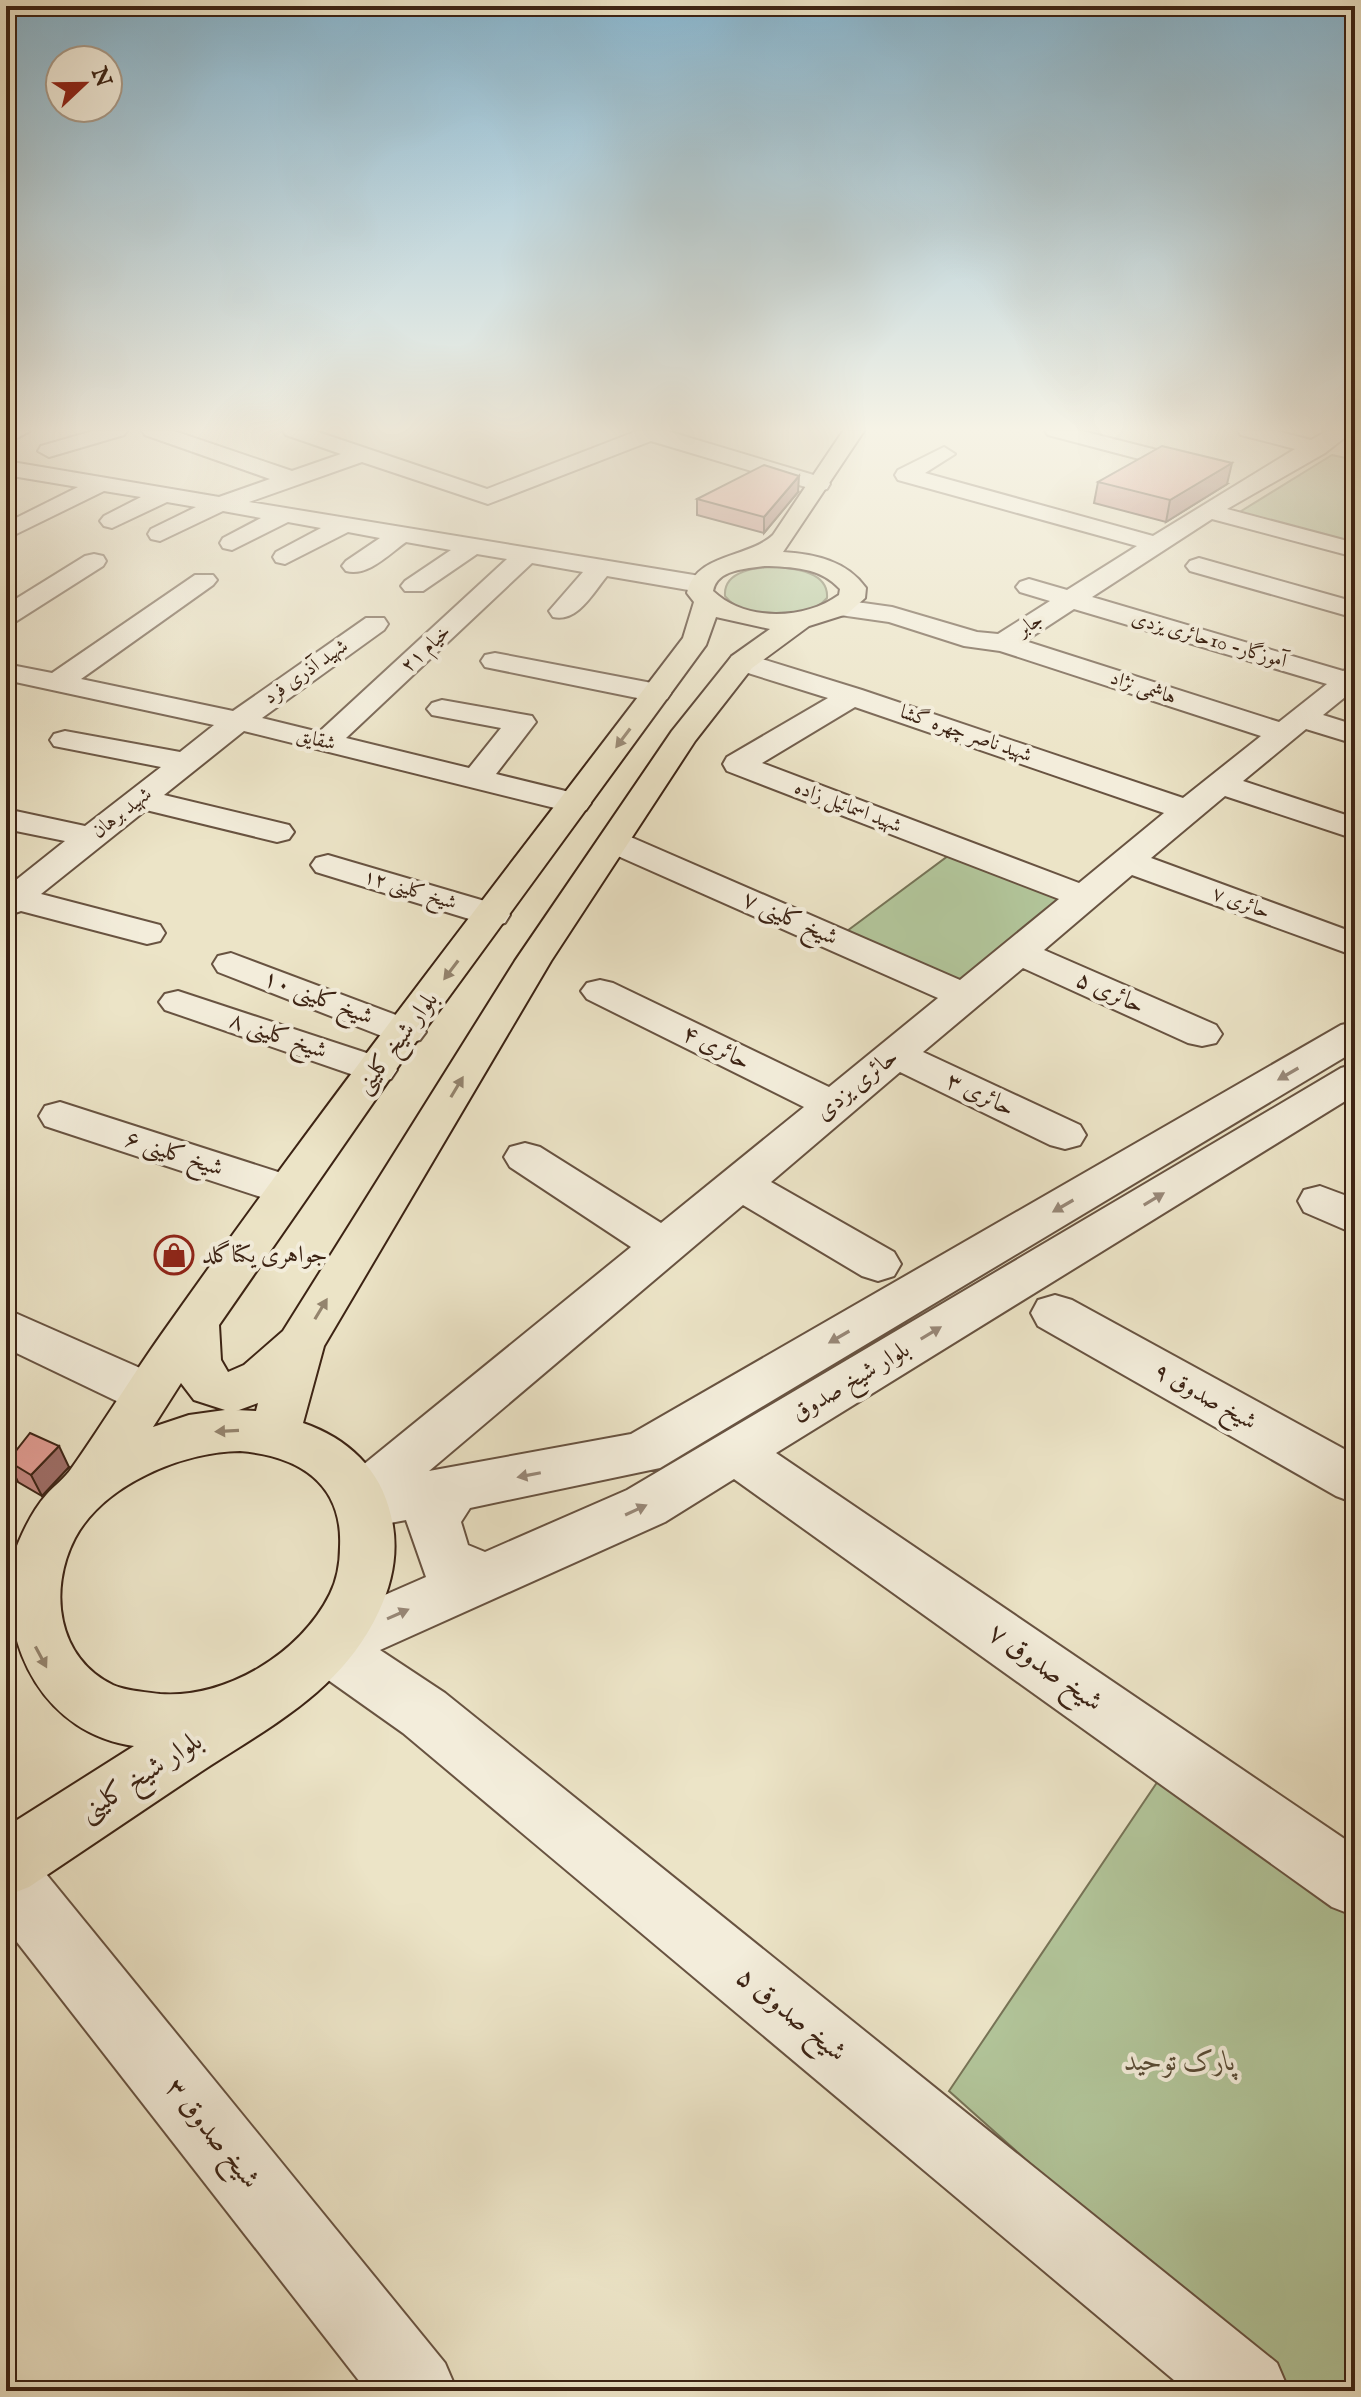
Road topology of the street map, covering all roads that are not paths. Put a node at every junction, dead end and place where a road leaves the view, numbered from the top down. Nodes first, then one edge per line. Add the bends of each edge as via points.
1 (819, 542) dead end
2 (311, 543) edge
3 (389, 543) edge
4 (454, 543) edge
5 (779, 543) edge
6 (1152, 543) edge
7 (1328, 543) edge
8 (1156, 544) joint
9 (473, 546) junction
10 (1355, 550) edge
11 (526, 555) junction
12 (1096, 556) dead end
13 (285, 557) dead end
14 (94, 561) dead end
15 (741, 562) junction
16 (1124, 564) junction
17 (355, 566) dead end
18 (1199, 566) dead end
19 (601, 568) junction
20 (838, 573) junction
21 (204, 580) dead end
22 (414, 586) dead end
23 (1029, 587) dead end
24 (704, 593) junction
25 (1069, 599) junction
26 (898, 606) junction
27 (842, 608) junction
28 (1355, 610) edge
29 (562, 611) dead end
30 (6, 616) edge
31 (800, 620) junction
32 (375, 624) dead end
33 (696, 639) junction
34 (1003, 643) junction
35 (750, 655) junction
36 (495, 661) dead end
37 (6, 672) edge
38 (1351, 678) edge
39 (57, 683) junction
40 (657, 693) junction
41 (852, 696) junction
42 (442, 709) dead end
43 (238, 721) junction
44 (1292, 726) junction
45 (1355, 735) edge
46 (65, 740) dead end
47 (325, 742) junction
48 (186, 762) junction
49 (476, 779) junction
50 (1220, 784) junction
51 (139, 799) junction
52 (575, 803) junction
53 (1189, 811) junction
54 (6, 819) edge
55 (1355, 829) edge
56 (277, 832) dead end
57 (91, 837) junction
58 (614, 842) junction
59 (1127, 861) junction
60 (328, 865) dead end
61 (1084, 897) junction
62 (10, 901) edge
63 (492, 915) junction
64 (147, 933) dead end
65 (1355, 945) edge
66 (1018, 952) junction
67 (231, 964) dead end
68 (600, 991) dead end
69 (965, 996) junction
70 (178, 1002) dead end
71 (406, 1032) junction
72 (1202, 1034) dead end
73 (1355, 1034) edge
74 (895, 1054) junction
75 (377, 1070) junction
76 (1355, 1077) edge
77 (833, 1105) junction
78 (60, 1116) dead end
79 (1065, 1135) dead end
80 (525, 1157) dead end
81 (739, 1183) junction
82 (288, 1191) junction
83 (664, 1247) junction
84 (878, 1264) dead end
85 (1055, 1313) dead end
86 (196, 1326) junction
87 (6, 1327) edge
88 (300, 1344) junction
89 (147, 1393) junction
90 (275, 1434) junction
91 (735, 1452) junction
92 (1355, 1481) edge
93 (453, 1489) junction
94 (362, 1502) junction
95 (70, 1507) junction
96 (485, 1576) junction
97 (6, 1582) edge
98 (327, 1647) junction
99 (276, 1689) junction
100 (6, 1864) edge
101 (6, 1876) edge
102 (1355, 1884) edge
103 (417, 2391) edge
104 (1249, 2391) edge

1 - 20 main road via 817,555
2 - 13 street
3 - 17 street
4 - 9 street
5 - 15 main road
6 - 8 street
7 - 10 street
8 - 16 street, جابر
9 - 11 street
9 - 22 street
11 - 19 street
11 - 47 street, خیام ۲۱
12 - 16 street
14 - 30 street
15 - 20 main road via 788,559
15 - 24 main road via 708,575
16 - 25 street, جابر
18 - 28 street
19 - 24 street
19 - 29 street
20 - 26 street
20 - 27 main road via 853,588
21 - 39 street
23 - 25 street, آموزگار- 10حائری یزدی
24 - 31 main road via 719,610 743,618
24 - 33 main road, بلوار شیخ کلینی
25 - 34 street, جابر
25 - 38 street, آموزگار- 10حائری یزدی
26 - 27 street
26 - 34 street, هاشمی نژاد via 974,640
27 - 31 main road
31 - 35 main road
32 - 43 street, شهید آذری فرد
33 - 35 main road via 742,640
33 - 40 main road, بلوار شیخ کلینی
34 - 44 street, هاشمی نژاد
35 - 41 street, شهید ناصر چهره گشا
35 - 58 main road via 683,737
36 - 40 street
37 - 39 street, شقایق
38 - 44 street, حائری یزدی
39 - 43 street, شقایق
40 -> 52 main road, بلوار شیخ کلینی
41 - 53 street, شهید ناصر چهره گشا
41 - 61 street, شهید اسمائیل زاده via 738,764
42 - 49 street via 521,722
43 - 47 street, شقایق
43 - 48 street, شهید برهان
44 - 45 street, هاشمی نژاد
44 - 50 street, حائری یزدی
46 - 48 street
47 - 49 street, شقایق
48 - 51 street, شهید برهان
49 - 52 street, شقایق
50 - 53 street, حائری یزدی
50 - 55 street
51 - 56 street
51 - 57 street, شهید برهان
52 - 63 main road, بلوار شیخ کلینی
53 - 59 street, حائری یزدی
54 - 57 street
57 - 62 street, شهید برهان
58 - 69 street, شیخ کلینی ۷
88 -> 58 main road via 533,961
59 - 61 street, حائری یزدی
59 - 65 street, حائری ۷
60 - 63 street, شیخ کلینی ۱۲
61 - 66 street, حائری یزدی
62 - 64 street
63 -> 71 main road, بلوار شیخ کلینی
66 - 69 street, حائری یزدی
66 - 72 street, حائری ۵
67 - 71 street, شیخ کلینی ۱۰
68 - 77 street, حائری ۴
69 - 74 street, حائری یزدی
70 - 75 street, شیخ کلینی ۸
71 - 75 main road, بلوار شیخ کلینی
73 -> 93 street, بلوار شیخ صدوق via 642,1453
74 - 77 street, حائری یزدی
74 - 79 street, حائری ۳
75 - 82 main road, بلوار شیخ کلینی
91 -> 76 street, بلوار شیخ صدوق
77 - 81 street, حائری یزدی
78 - 82 street, شیخ کلینی ۶
80 - 83 street
81 - 83 street, حائری یزدی
81 - 84 street
82 - 86 main road, بلوار شیخ کلینی
83 - 94 street, حائری یزدی
85 - 92 street, شیخ صدوق ۹
86 - 88 main road via 197,1364 207,1384 226,1393 268,1375
86 - 89 main road, بلوار شیخ کلینی
87 - 89 street
88 - 90 main road
89 - 95 main road, بلوار شیخ کلینی
90 - 94 main road via 311,1447 341,1469
90 -> 95 main road via 228,1429 179,1437 130,1457
96 -> 91 street, بلوار شیخ صدوق via 646,1506
91 - 102 street, شیخ صدوق ۷
93 - 94 street, بلوار شیخ صدوق
93 - 96 street via 433,1520 446,1561
94 - 98 main road via 370,1551 358,1600
95 - 97 main road, بلوار شیخ کلینی
95 -> 99 main road via 32,1570 26,1615 38,1658 67,1693 111,1715 165,1722 222,1713
98 -> 96 street, بلوار شیخ صدوق
98 - 99 main road
98 - 104 street, شیخ صدوق ۵ via 424,1713
99 - 100 main road, بلوار شیخ کلینی
101 - 103 street, شیخ صدوق ۳

